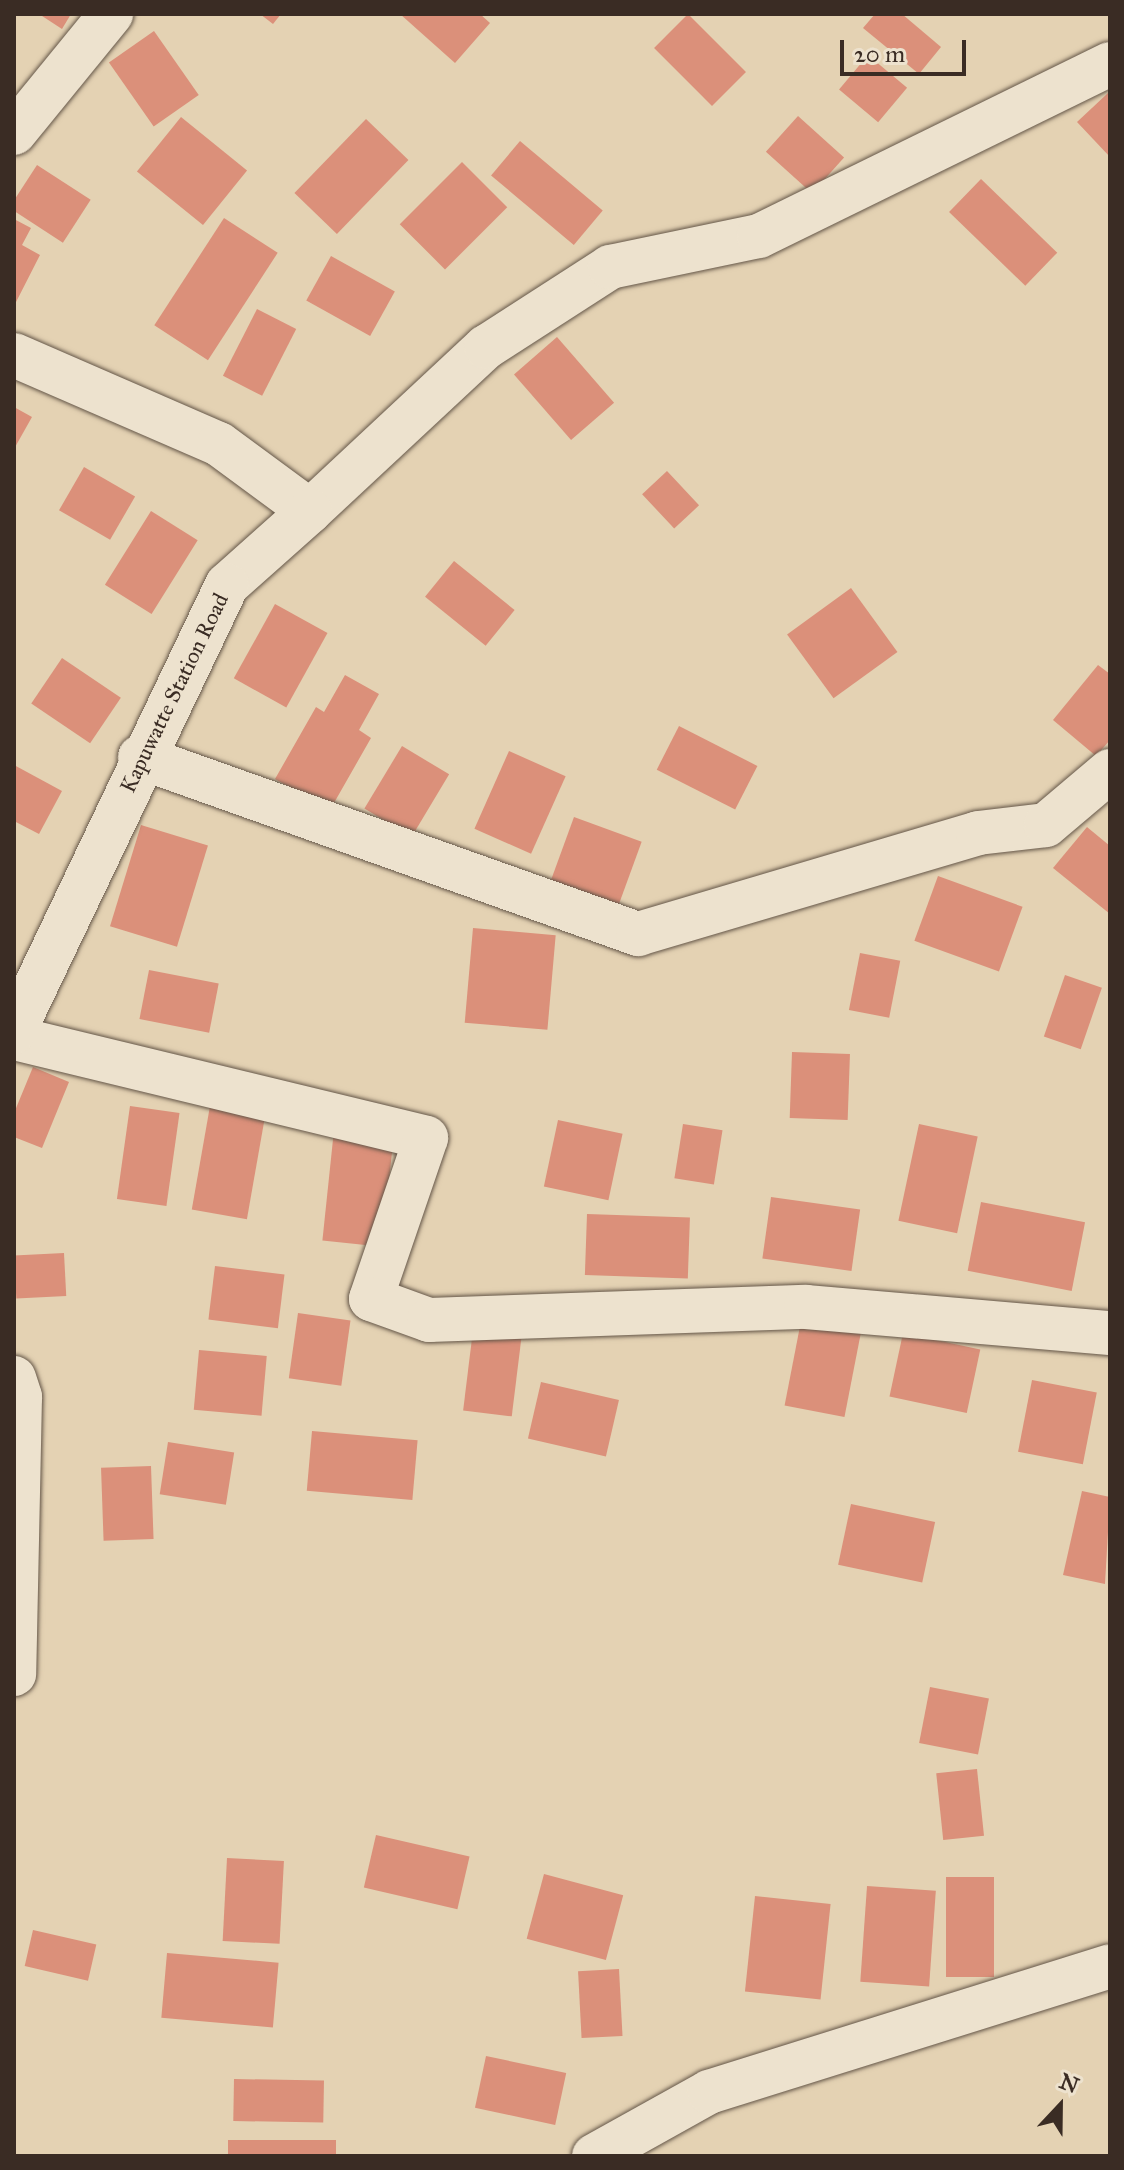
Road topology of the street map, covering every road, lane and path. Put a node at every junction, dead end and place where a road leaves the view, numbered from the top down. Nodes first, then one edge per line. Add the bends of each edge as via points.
1 (111, 14) edge
2 (1110, 64) edge
3 (14, 133) edge
4 (14, 355) edge
5 (310, 511) junction
6 (140, 757) junction
7 (1110, 771) edge
8 (14, 1035) edge
9 (1110, 1333) edge
10 (14, 1378) edge
11 (14, 1674) edge
12 (1110, 1966) edge
13 (594, 2156) edge

1 - 3 street
2 - 5 street, Kapuwatte Station Road via 759,236 610,267 486,347
4 - 5 street via 219,444
5 - 6 street, Kapuwatte Station Road via 227,585
6 - 7 street via 638,934 978,833 1046,825
6 - 8 street, Kapuwatte Station Road
8 - 9 street via 426,1138 371,1299 429,1320 806,1307
10 - 11 street via 20,1397
12 - 13 street via 709,2092

